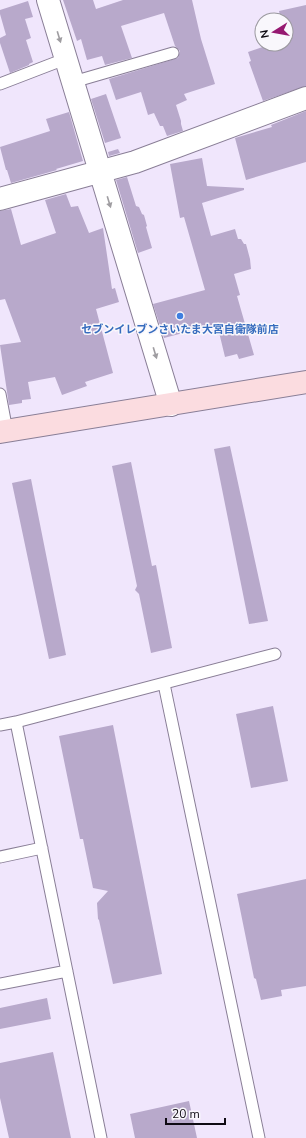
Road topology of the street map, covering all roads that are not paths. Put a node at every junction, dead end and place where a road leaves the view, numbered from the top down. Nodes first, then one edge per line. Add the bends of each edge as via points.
1 (48, 0) edge
2 (173, 53) dead end
3 (65, 59) junction
4 (73, 82) junction
5 (0, 84) edge
6 (306, 98) edge
7 (99, 172) junction
8 (0, 199) edge
9 (306, 382) edge
10 (0, 394) edge
11 (171, 405) junction
12 (3, 432) edge
13 (275, 654) dead end
14 (164, 684) junction
15 (16, 722) junction
16 (0, 725) edge
17 (42, 848) junction
18 (0, 857) edge
19 (67, 971) junction
20 (0, 984) edge
21 (101, 1138) edge
22 (259, 1138) edge

1 -> 3 street
2 - 4 lane
3 - 4 street
3 - 5 lane
4 - 7 street
6 - 7 street via 135,162
7 - 8 street
7 -> 11 street
9 - 11 street
10 - 12 lane
11 - 12 street
13 - 14 lane
14 - 15 lane
14 - 22 lane
15 - 16 lane
15 - 17 lane
17 - 18 lane
17 - 19 lane
19 - 20 lane
19 - 21 lane

